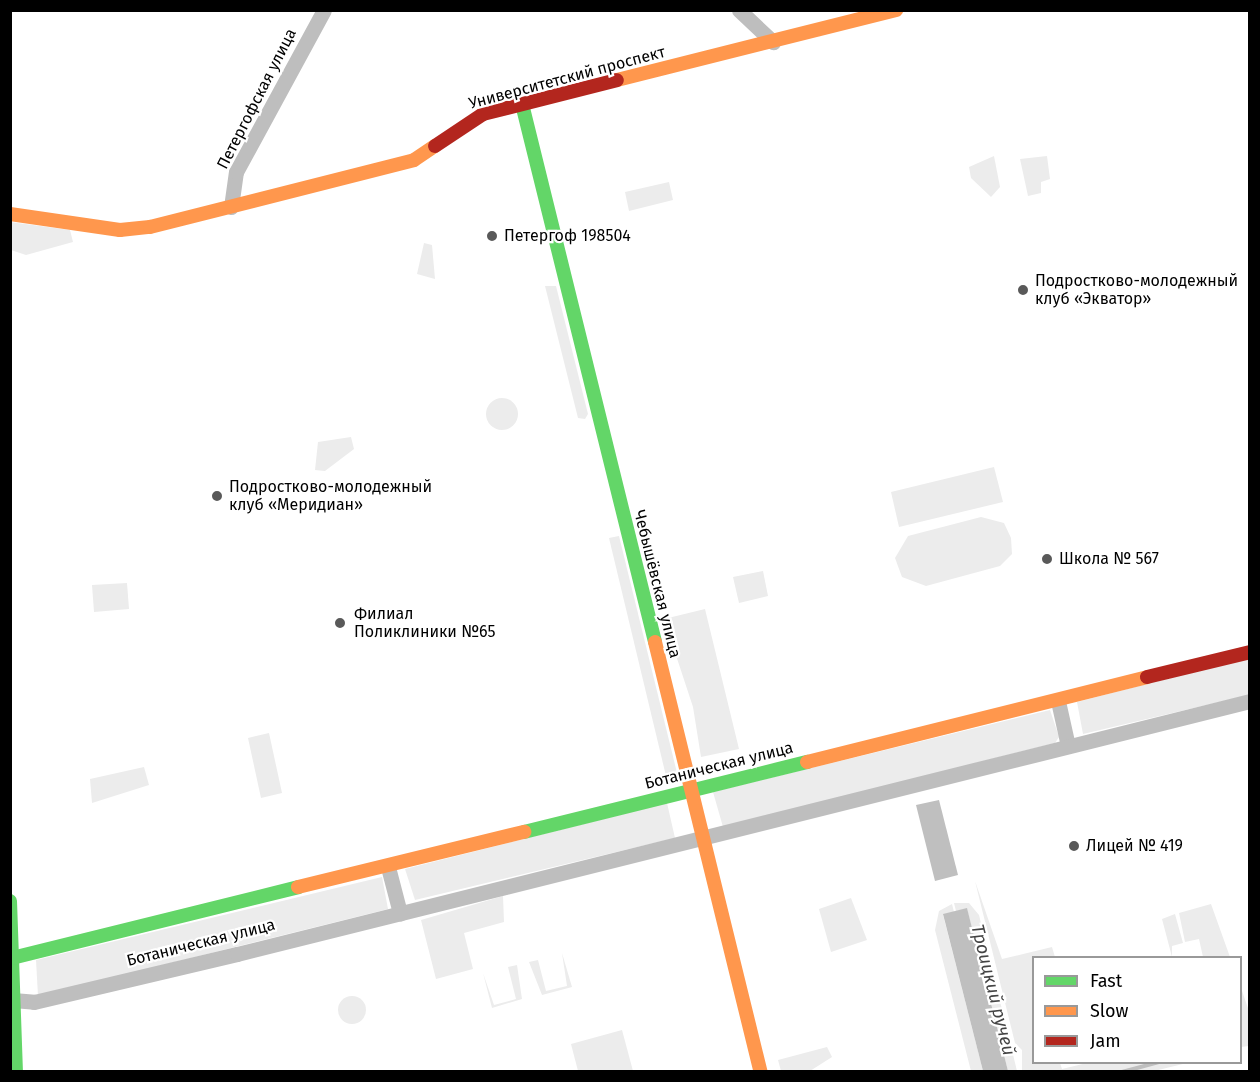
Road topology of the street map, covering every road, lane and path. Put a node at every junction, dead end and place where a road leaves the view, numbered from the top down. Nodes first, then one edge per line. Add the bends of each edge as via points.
1 (324, 10) edge
2 (739, 10) edge
3 (896, 10) edge
4 (773, 42) junction
5 (522, 104) junction
6 (231, 207) junction
7 (10, 214) edge
8 (1250, 652) edge
9 (1058, 701) junction
10 (1250, 701) edge
11 (1068, 746) junction
12 (692, 791) junction
13 (703, 837) junction
14 (388, 867) junction
15 (10, 901) edge
16 (400, 913) junction
17 (12, 958) junction
18 (12, 980) edge
19 (12, 1000) edge
20 (15, 1071) edge
21 (761, 1071) edge

1 - 6 street, Петергофская улица via 236,172
2 - 4 street
3 - 4 street, Университетский проспект
4 - 5 street, Университетский проспект
5 - 6 street, Университетский проспект via 473,118 414,160
5 - 12 street, Чебышёвская улица
6 - 7 street, Университетский проспект via 131,230
8 - 9 street, Ботаническая улица
9 - 11 street
9 - 12 street, Ботаническая улица
10 - 11 street, Ботаническая улица
11 - 13 street, Ботаническая улица
12 - 13 street, Чебышёвская улица
12 - 14 street, Ботаническая улица
13 - 16 street, Ботаническая улица
13 - 21 street, Чебышёвская улица
14 - 16 street
14 - 17 street, Ботаническая улица
15 - 17 street
16 - 19 street, Ботаническая улица via 34,1002
17 - 18 street
18 - 19 street
19 - 20 street

